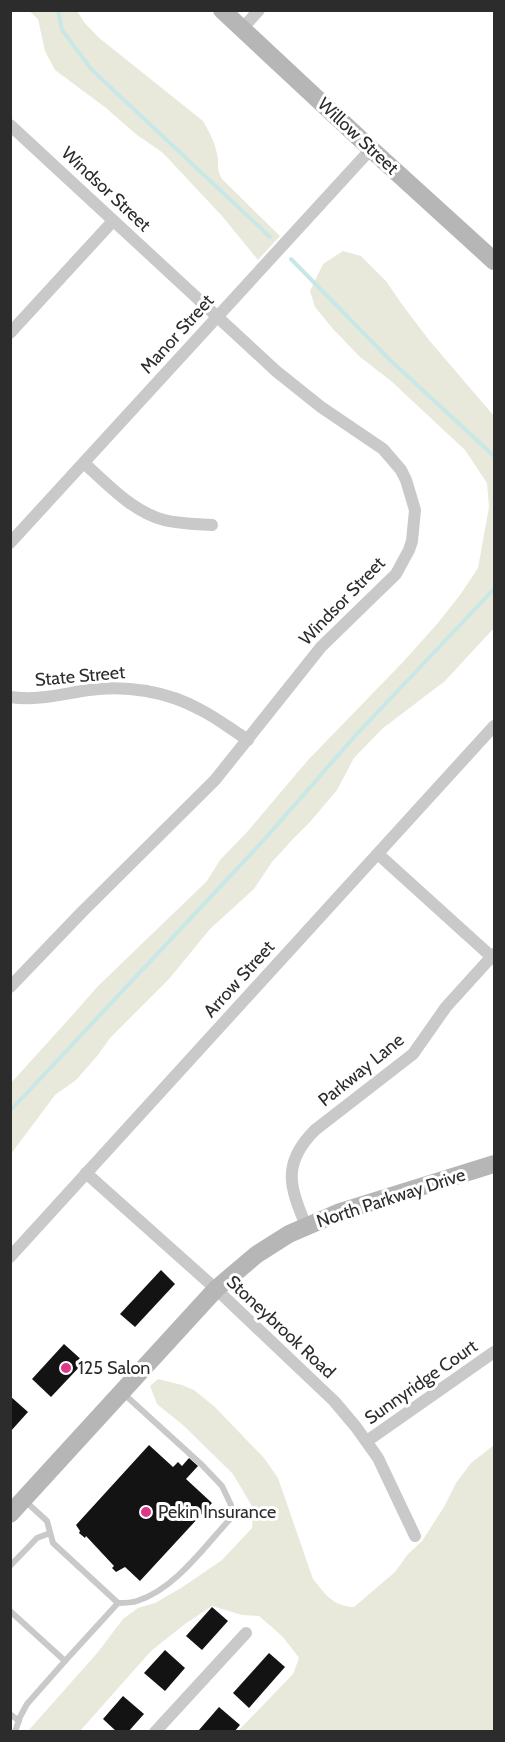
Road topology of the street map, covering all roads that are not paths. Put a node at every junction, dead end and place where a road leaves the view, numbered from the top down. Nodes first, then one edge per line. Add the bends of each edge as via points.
1 (222, 10) edge
2 (259, 10) edge
3 (242, 29) junction
4 (10, 125) edge
5 (371, 149) junction
6 (113, 221) junction
7 (495, 261) edge
8 (218, 316) junction
9 (10, 333) edge
10 (84, 463) junction
11 (212, 525) dead end
12 (10, 543) edge
13 (10, 697) edge
14 (495, 726) edge
15 (248, 740) junction
16 (378, 854) junction
17 (494, 957) edge
18 (13, 979) edge
19 (495, 1164) edge
20 (86, 1173) junction
21 (306, 1226) junction
22 (10, 1257) edge
23 (216, 1289) junction
24 (495, 1352) edge
25 (122, 1392) junction
26 (367, 1441) junction
27 (23, 1499) junction
28 (10, 1514) edge
29 (50, 1533) junction
30 (415, 1536) dead end
31 (10, 1566) edge
32 (118, 1603) junction
33 (10, 1611) edge
34 (246, 1633) dead end
35 (65, 1661) junction
36 (10, 1714) edge
37 (19, 1722) junction
38 (15, 1731) edge
39 (155, 1731) edge

1 - 3 main road, Willow Street
2 - 3 street
3 - 5 main road, Willow Street
4 - 6 street, Windsor Street
5 - 7 main road, Willow Street
5 - 8 street, Manor Street
6 - 8 street, Windsor Street
6 - 9 street
8 - 10 street, Manor Street
8 - 15 street, Windsor Street via 298,390 389,454 406,480 415,510 412,541 396,574 321,647
10 - 11 street via 127,500 157,518
10 - 12 street, Manor Street
13 - 15 street, State Street via 40,698 110,688 136,690 189,704
14 - 16 street, Arrow Street
15 - 18 street, Windsor Street via 215,780
16 - 17 street
16 - 20 street, Arrow Street
17 - 21 street, Parkway Lane via 446,1006 413,1054 306,1139 292,1166 291,1182
19 - 21 main road, North Parkway Drive
20 - 22 street, Arrow Street
20 - 23 street, Stoneybrook Road
21 - 23 main road, North Parkway Drive via 256,1255
23 - 25 main road, North Parkway Drive
23 - 26 street, Stoneybrook Road via 334,1401
24 - 26 street, Sunnyridge Court
25 - 27 main road, North Parkway Drive
25 - 32 lane via 222,1486 231,1505 231,1518 158,1592 135,1602
26 - 30 street, Stoneybrook Road
27 - 28 main road, North Parkway Drive
27 - 29 lane via 47,1521
29 - 31 lane via 37,1538
29 - 32 lane via 53,1543
32 - 35 lane
33 - 35 lane
34 - 39 street
35 - 37 lane via 27,1704
36 - 37 lane
37 - 38 lane

